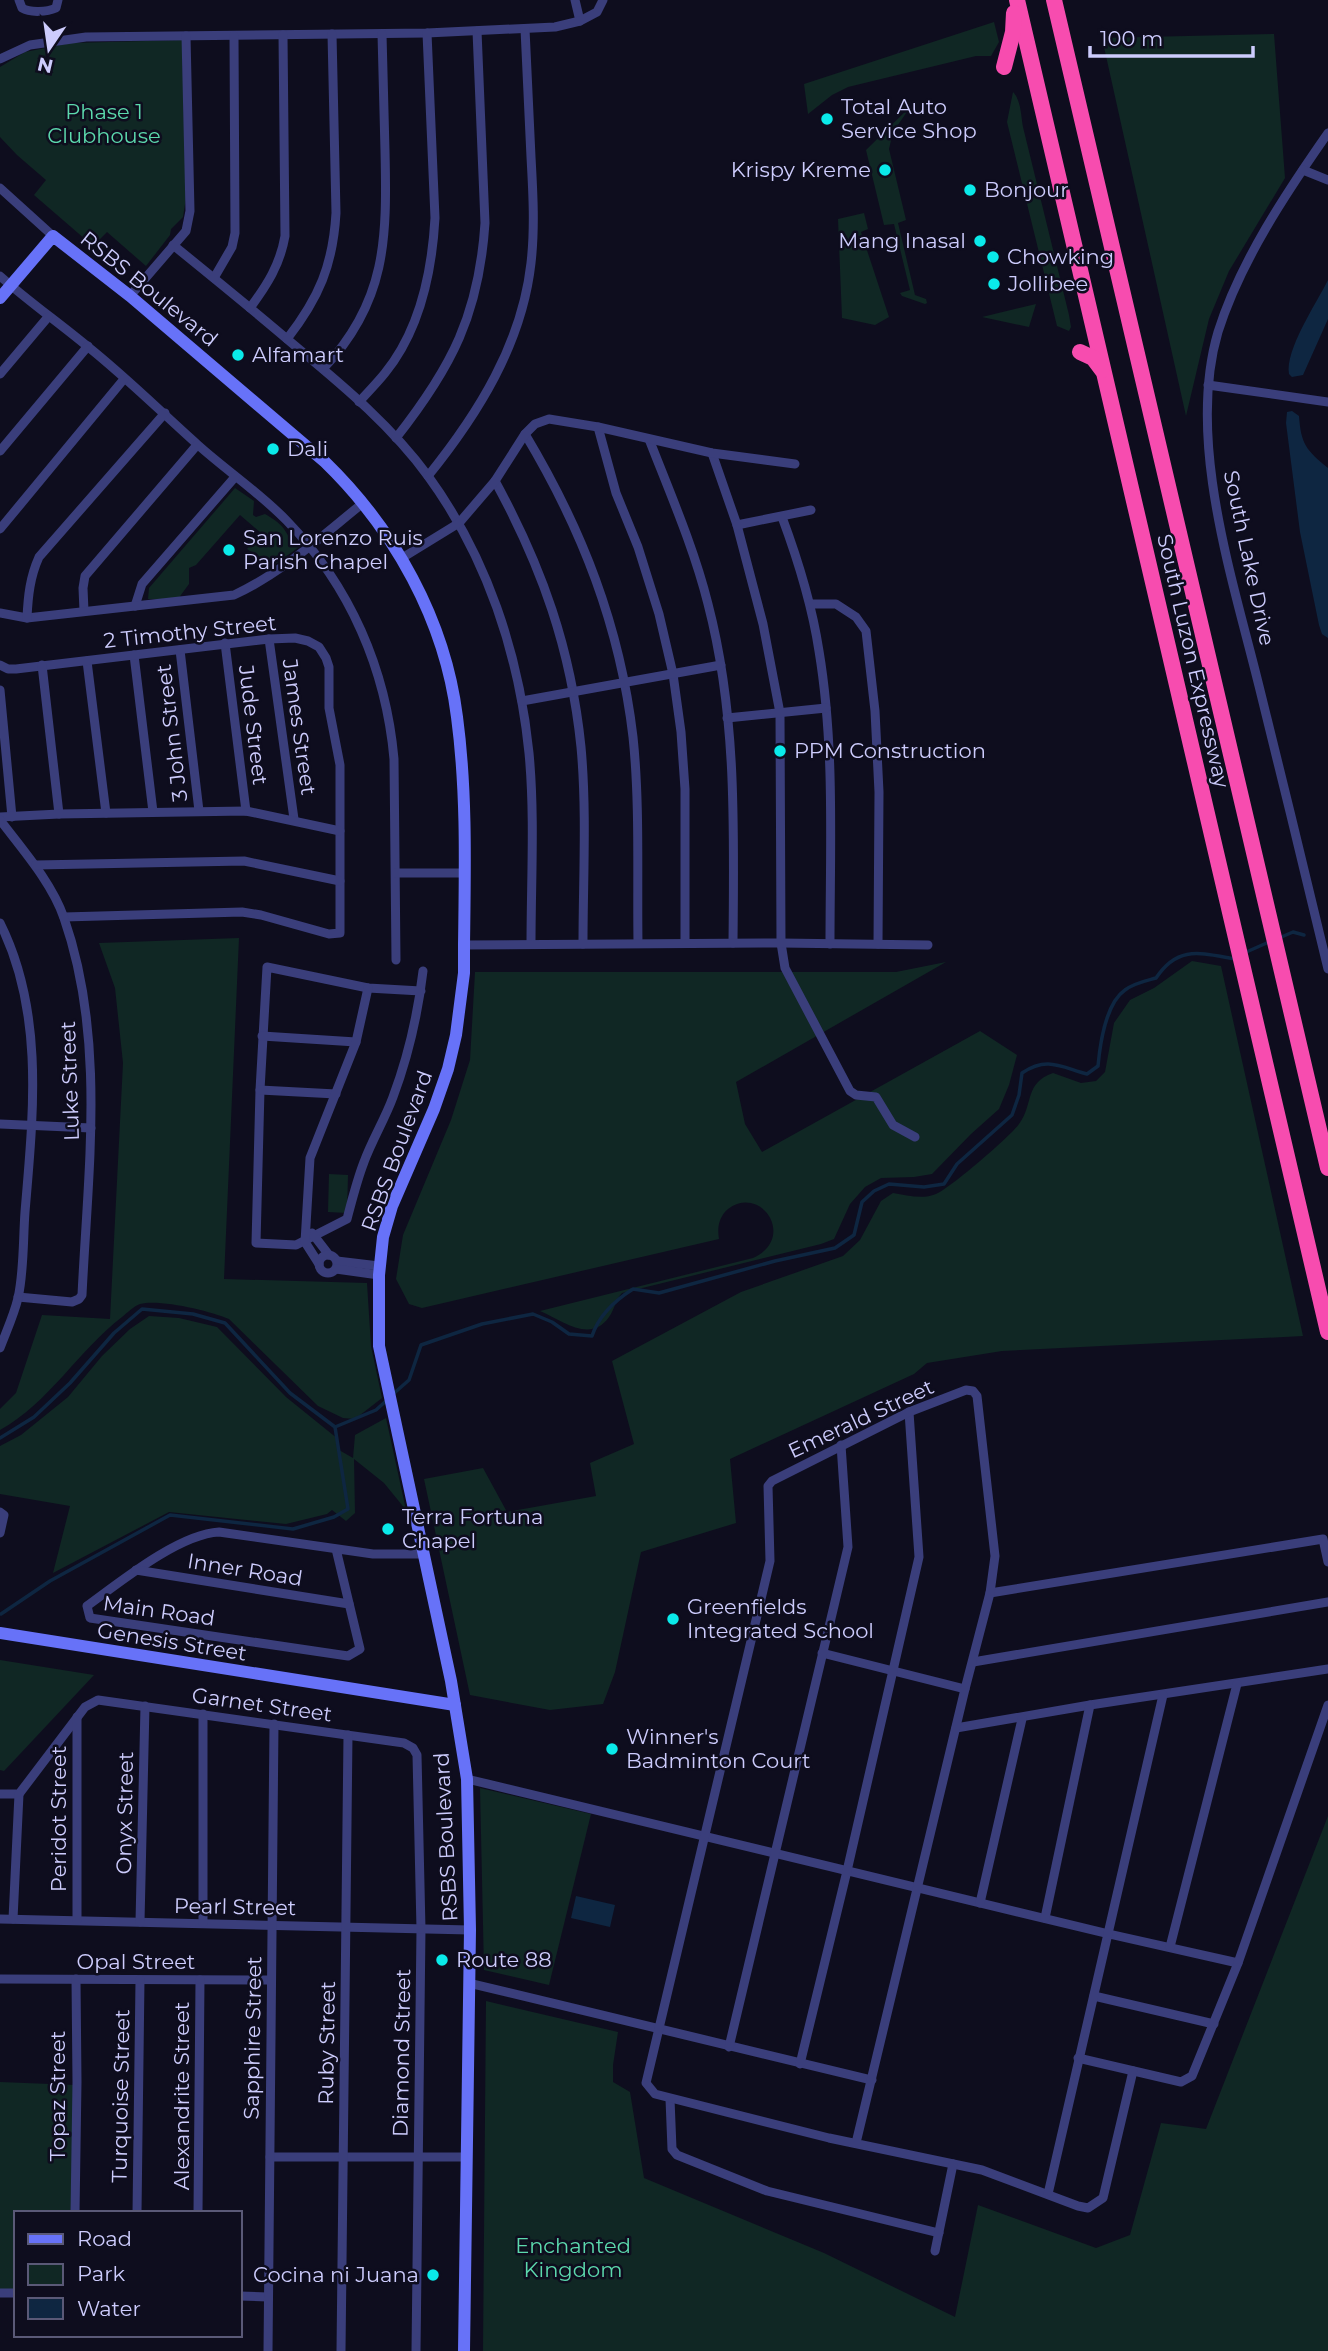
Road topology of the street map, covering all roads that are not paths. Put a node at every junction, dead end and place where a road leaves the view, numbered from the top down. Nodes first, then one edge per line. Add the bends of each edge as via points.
1 (19, 0) edge
2 (58, 0) edge
3 (575, 0) edge
4 (603, 0) edge
5 (1015, 0) edge
6 (1054, 0) edge
7 (580, 21) junction
8 (525, 29) junction
9 (477, 31) junction
10 (427, 33) junction
11 (332, 34) junction
12 (382, 34) junction
13 (284, 35) junction
14 (186, 36) junction
15 (234, 36) junction
16 (0, 59) edge
17 (1004, 67) dead end
18 (1328, 133) edge
19 (1303, 170) junction
20 (1328, 180) edge
21 (0, 188) edge
22 (53, 236) junction
23 (173, 244) junction
24 (0, 276) edge
25 (214, 278) junction
26 (11, 286) junction
27 (130, 296) junction
28 (0, 298) edge
29 (250, 308) junction
30 (48, 317) junction
31 (287, 338) junction
32 (88, 346) junction
33 (1080, 352) dead end
34 (323, 369) junction
35 (1104, 373) junction
36 (0, 374) edge
37 (124, 379) junction
38 (1208, 385) junction
39 (359, 401) junction
40 (1328, 402) edge
41 (165, 413) junction
42 (598, 427) junction
43 (525, 434) junction
44 (396, 438) junction
45 (649, 439) junction
46 (197, 445) junction
47 (0, 451) edge
48 (712, 453) junction
49 (795, 464) dead end
50 (428, 476) junction
51 (235, 477) junction
52 (495, 481) junction
53 (363, 503) junction
54 (811, 510) dead end
55 (782, 517) junction
56 (459, 523) junction
57 (737, 525) junction
58 (0, 529) edge
59 (310, 546) junction
60 (402, 558) junction
61 (810, 604) junction
62 (135, 606) junction
63 (84, 611) junction
64 (0, 613) edge
65 (27, 618) junction
66 (270, 639) junction
67 (225, 643) junction
68 (180, 650) junction
69 (134, 655) junction
70 (87, 661) junction
71 (0, 665) edge
72 (42, 665) junction
73 (721, 666) junction
74 (673, 674) junction
75 (625, 683) junction
76 (0, 690) edge
77 (573, 692) junction
78 (522, 701) junction
79 (826, 709) junction
80 (779, 713) junction
81 (727, 718) junction
82 (246, 810) junction
83 (199, 811) junction
84 (153, 812) junction
85 (106, 813) junction
86 (59, 814) junction
87 (12, 817) junction
88 (0, 819) edge
89 (294, 819) junction
90 (340, 831) junction
91 (36, 865) junction
92 (396, 873) junction
93 (465, 873) junction
94 (340, 881) junction
95 (64, 917) junction
96 (0, 923) edge
97 (638, 943) junction
98 (685, 943) junction
99 (733, 943) junction
100 (781, 943) junction
101 (531, 944) junction
102 (583, 944) junction
103 (830, 944) junction
104 (878, 944) junction
105 (464, 945) junction
106 (928, 945) dead end
107 (397, 960) dead end
108 (1328, 969) edge
109 (423, 971) dead end
110 (368, 988) junction
111 (421, 991) junction
112 (262, 1036) junction
113 (356, 1042) junction
114 (260, 1090) junction
115 (336, 1094) junction
116 (0, 1124) edge
117 (32, 1125) junction
118 (90, 1128) junction
119 (915, 1137) dead end
120 (1328, 1168) edge
121 (306, 1227) junction
122 (315, 1237) junction
123 (305, 1242) junction
124 (334, 1262) junction
125 (319, 1264) junction
126 (379, 1271) junction
127 (18, 1297) junction
128 (1328, 1332) edge
129 (0, 1349) edge
130 (909, 1412) junction
131 (841, 1445) junction
132 (0, 1511) edge
133 (0, 1534) edge
134 (336, 1549) junction
135 (422, 1554) junction
136 (1328, 1562) edge
137 (136, 1570) junction
138 (990, 1593) junction
139 (1328, 1602) edge
140 (349, 1604) junction
141 (0, 1633) edge
142 (822, 1653) junction
143 (972, 1662) junction
144 (1328, 1669) edge
145 (892, 1671) junction
146 (1237, 1684) junction
147 (965, 1689) junction
148 (1163, 1695) junction
149 (455, 1705) junction
150 (1090, 1705) junction
151 (1328, 1705) edge
152 (145, 1706) junction
153 (203, 1714) junction
154 (77, 1717) junction
155 (1022, 1719) junction
156 (274, 1724) junction
157 (956, 1728) junction
158 (348, 1735) junction
159 (417, 1755) joint
160 (467, 1779) junction
161 (0, 1794) edge
162 (19, 1794) junction
163 (705, 1835) junction
164 (775, 1853) junction
165 (847, 1871) junction
166 (917, 1888) junction
167 (980, 1903) junction
168 (1045, 1918) junction
169 (0, 1919) edge
170 (13, 1919) junction
171 (76, 1920) junction
172 (140, 1922) junction
173 (203, 1923) junction
174 (272, 1925) junction
175 (346, 1927) junction
176 (421, 1928) junction
177 (470, 1930) junction
178 (1109, 1934) junction
179 (1170, 1947) junction
180 (1238, 1963) junction
181 (0, 1979) edge
182 (76, 1979) junction
183 (140, 1980) junction
184 (200, 1980) junction
185 (271, 1980) junction
186 (469, 1983) junction
187 (1094, 1996) junction
188 (1214, 2024) junction
189 (658, 2030) junction
190 (729, 2047) junction
191 (1078, 2058) junction
192 (800, 2064) junction
193 (1133, 2071) junction
194 (872, 2080) junction
195 (670, 2099) junction
196 (856, 2143) junction
197 (270, 2157) junction
198 (344, 2157) junction
199 (418, 2157) junction
200 (467, 2157) junction
201 (953, 2164) junction
202 (1048, 2194) junction
203 (75, 2211) edge
204 (136, 2211) edge
205 (198, 2211) edge
206 (939, 2233) junction
207 (935, 2251) dead end
208 (242, 2296) edge
209 (268, 2297) junction
210 (268, 2351) edge
211 (341, 2351) edge
212 (416, 2351) edge
213 (464, 2351) edge

1 - 2 street via 26,11 51,10
3 - 7 street
4 - 7 street via 597,12
5 - 17 highway
5 - 35 highway, South Luzon Expressway
6 - 120 highway, South Luzon Expressway
7 - 8 street
8 - 9 street
8 - 50 street via 534,226 525,298 509,348 487,393
9 - 10 street
9 - 44 street via 483,255 464,329 450,360
10 - 12 street
10 - 39 street via 435,218 429,268 418,310 399,352
11 - 12 street
11 - 13 street
11 - 31 street via 334,239 328,270 316,296
12 - 34 street via 386,216 382,250 371,296 356,327
13 - 15 street
13 - 29 street via 285,236 281,258
14 - 15 street
14 - 16 street via 55,40
14 - 23 street via 190,211 186,231
15 - 25 street via 235,233
18 - 19 street, South Lake Drive
19 - 20 street
19 - 38 street, South Lake Drive via 1244,268 1218,333
21 - 22 street, RSBS Boulevard
22 - 26 street
22 - 27 street, RSBS Boulevard
23 - 25 street
23 - 27 street
24 - 26 street
25 - 29 street
26 - 28 street
26 - 30 street
27 - 53 street, RSBS Boulevard via 325,462
29 - 31 street
30 - 32 street
30 - 36 street
31 - 34 street
32 - 37 street
32 - 47 street
33 - 35 highway via 1093,358
34 - 39 street
35 - 128 highway, South Luzon Expressway
37 - 41 street
37 - 58 street
38 - 40 street
38 - 108 street, South Lake Drive via 1209,448 1219,526
39 - 44 street
41 - 46 street
41 - 65 street via 38,557 28,590
42 - 43 street via 549,419
42 - 45 street
42 - 74 street via 659,614
43 - 52 street
43 - 75 street via 553,481 590,561
44 - 50 street
45 - 48 street
45 - 73 street via 708,603
46 - 51 street
46 - 63 street via 85,576
48 - 49 street
48 - 57 street
50 - 56 street
51 - 59 street via 286,519
51 - 62 street via 142,584
52 - 56 street
52 - 77 street via 540,572
53 - 59 street
53 - 60 street, RSBS Boulevard
54 - 55 street
55 - 57 street
55 - 61 street
56 - 60 street
56 - 78 street via 505,627
57 - 80 street via 763,624
59 - 62 street via 234,595
59 - 92 street via 347,600 378,669 394,759
60 - 93 street, RSBS Boulevard via 434,629 457,714
61 - 79 street
61 - 104 street via 836,604 856,617 866,631 879,792
62 - 63 street
63 - 65 street
64 - 65 street
66 - 67 street, 2 Timothy Street
66 - 89 street, James Street
66 - 90 street, 2 Timothy Street via 308,641 326,658 329,708 340,765
67 - 68 street, 2 Timothy Street
67 - 82 street, Jude Street
68 - 69 street, 2 Timothy Street
68 - 83 street, 3 John Street
69 - 70 street, 2 Timothy Street
69 - 84 street
70 - 72 street, 2 Timothy Street
70 - 85 street
71 - 72 street, 2 Timothy Street via 8,669
72 - 86 street
73 - 74 street
73 - 81 street
74 - 75 street
74 - 98 street via 685,789
75 - 77 street
75 - 97 street via 633,738
76 - 87 street
77 - 78 street
77 - 102 street via 583,789
78 - 101 street via 531,789
79 - 80 street
79 - 103 street
80 - 81 street
80 - 100 street
81 - 99 street via 734,790
82 - 83 street
82 - 89 street
83 - 84 street
84 - 85 street
85 - 86 street
86 - 87 street
87 - 88 street
88 - 91 street, Luke Street
89 - 90 street
90 - 94 street, 2 Timothy Street
91 - 94 street via 244,861
91 - 95 street, Luke Street
92 - 93 street
92 - 107 street
93 - 105 street, RSBS Boulevard
94 - 95 street, 2 Timothy Street via 341,929 335,935 242,912
95 - 118 street, Luke Street via 79,970 91,1044
96 - 117 street via 26,999 32,1042
97 - 98 street
97 - 102 street
98 - 99 street
99 - 100 street
100 - 103 street
100 - 119 street via 785,968 850,1091 876,1097 893,1125
101 - 102 street
101 - 105 street
103 - 104 street
104 - 106 street
105 - 126 street, RSBS Boulevard via 464,973 448,1069 392,1206
109 - 111 street
110 - 111 street
110 - 112 street via 267,967
110 - 113 street
111 - 122 street via 401,1074 364,1161 347,1219
112 - 113 street
112 - 114 street
113 - 115 street
114 - 115 street
114 - 123 street via 256,1243
115 - 121 street via 310,1158
116 - 117 street
117 - 118 street
117 - 127 street
118 - 127 street, Luke Street via 82,1295 72,1302
121 - 122 street
121 - 123 street
122 - 123 street
122 - 124 street
123 - 125 street
124 - 125 street via 322,1257
124 - 125 street via 331,1273 324,1273
124 - 126 street
126 - 135 street, RSBS Boulevard via 379,1346
127 - 129 street
130 - 131 street, Emerald Street
130 - 138 street, Emerald Street via 966,1390 977,1396 995,1556
130 - 145 street via 919,1557
131 - 142 street via 848,1547
131 - 163 street, Emerald Street via 768,1486 770,1561
132 - 133 street via 4,1520
134 - 135 street, Main Road
134 - 137 street, Main Road via 205,1533
134 - 140 street, Main Road
135 - 149 street, RSBS Boulevard
136 - 138 street via 1323,1539
137 - 140 street, Inner Road
137 - 140 street, Main Road via 87,1606 90,1618 348,1656 360,1649
138 - 143 street
139 - 143 street
141 - 149 street, Genesis Street via 338,1688 361,1698
142 - 145 street
142 - 164 street
143 - 147 street
144 - 146 street
145 - 147 street
145 - 165 street
146 - 148 street
146 - 179 street
147 - 157 street
148 - 150 street
148 - 178 street
149 - 160 street, RSBS Boulevard
150 - 155 street
150 - 168 street
151 - 180 street
152 - 153 street, Garnet Street
152 - 154 street, Garnet Street via 98,1700
152 - 172 street, Onyx Street
153 - 156 street, Garnet Street
153 - 173 street
154 - 162 street
154 - 171 street, Peridot Street
155 - 157 street
155 - 167 street
156 - 158 street, Garnet Street
156 - 174 street, Sapphire Street
157 - 166 street
158 - 159 street, Garnet Street via 404,1744
158 - 175 street, Ruby Street
159 - 176 street, Diamond Street
160 - 163 street
160 - 177 street, RSBS Boulevard
161 - 162 street
162 - 170 street
163 - 164 street
163 - 189 street
164 - 165 street
164 - 190 street
165 - 166 street
165 - 192 street
166 - 167 street
166 - 194 street
167 - 168 street
168 - 178 street
169 - 170 street, Pearl Street
170 - 171 street, Pearl Street
171 - 172 street, Pearl Street
172 - 173 street, Pearl Street
173 - 174 street, Pearl Street
174 - 175 street, Pearl Street
174 - 185 street, Sapphire Street
175 - 176 street, Pearl Street
175 - 198 street, Ruby Street
176 - 177 street, Pearl Street
176 - 199 street, Diamond Street
177 - 186 street, RSBS Boulevard
178 - 179 street
178 - 187 street
179 - 180 street
180 - 188 street
181 - 182 street, Opal Street
182 - 183 street, Opal Street
182 - 203 street, Topaz Street
183 - 184 street, Opal Street
183 - 204 street, Turquoise Street
184 - 185 street, Opal Street
184 - 205 street, Alexandrite Street
185 - 197 street, Sapphire Street
186 - 189 street
186 - 200 street, RSBS Boulevard
187 - 188 street
187 - 191 street
188 - 193 street via 1187,2080
189 - 190 street
189 - 195 street via 646,2083 655,2094
190 - 192 street
191 - 193 street
191 - 202 street
192 - 194 street
193 - 202 street via 1103,2198 1088,2208
194 - 196 street
195 - 196 street
195 - 206 street via 672,2148 677,2155 767,2191
196 - 201 street
197 - 198 street
197 - 209 street, Sapphire Street
198 - 199 street
198 - 211 street, Ruby Street
199 - 200 street
199 - 212 street, Diamond Street
200 - 213 street, RSBS Boulevard
201 - 202 street
201 - 206 street
206 - 207 street
208 - 209 street
209 - 210 street, Sapphire Street

